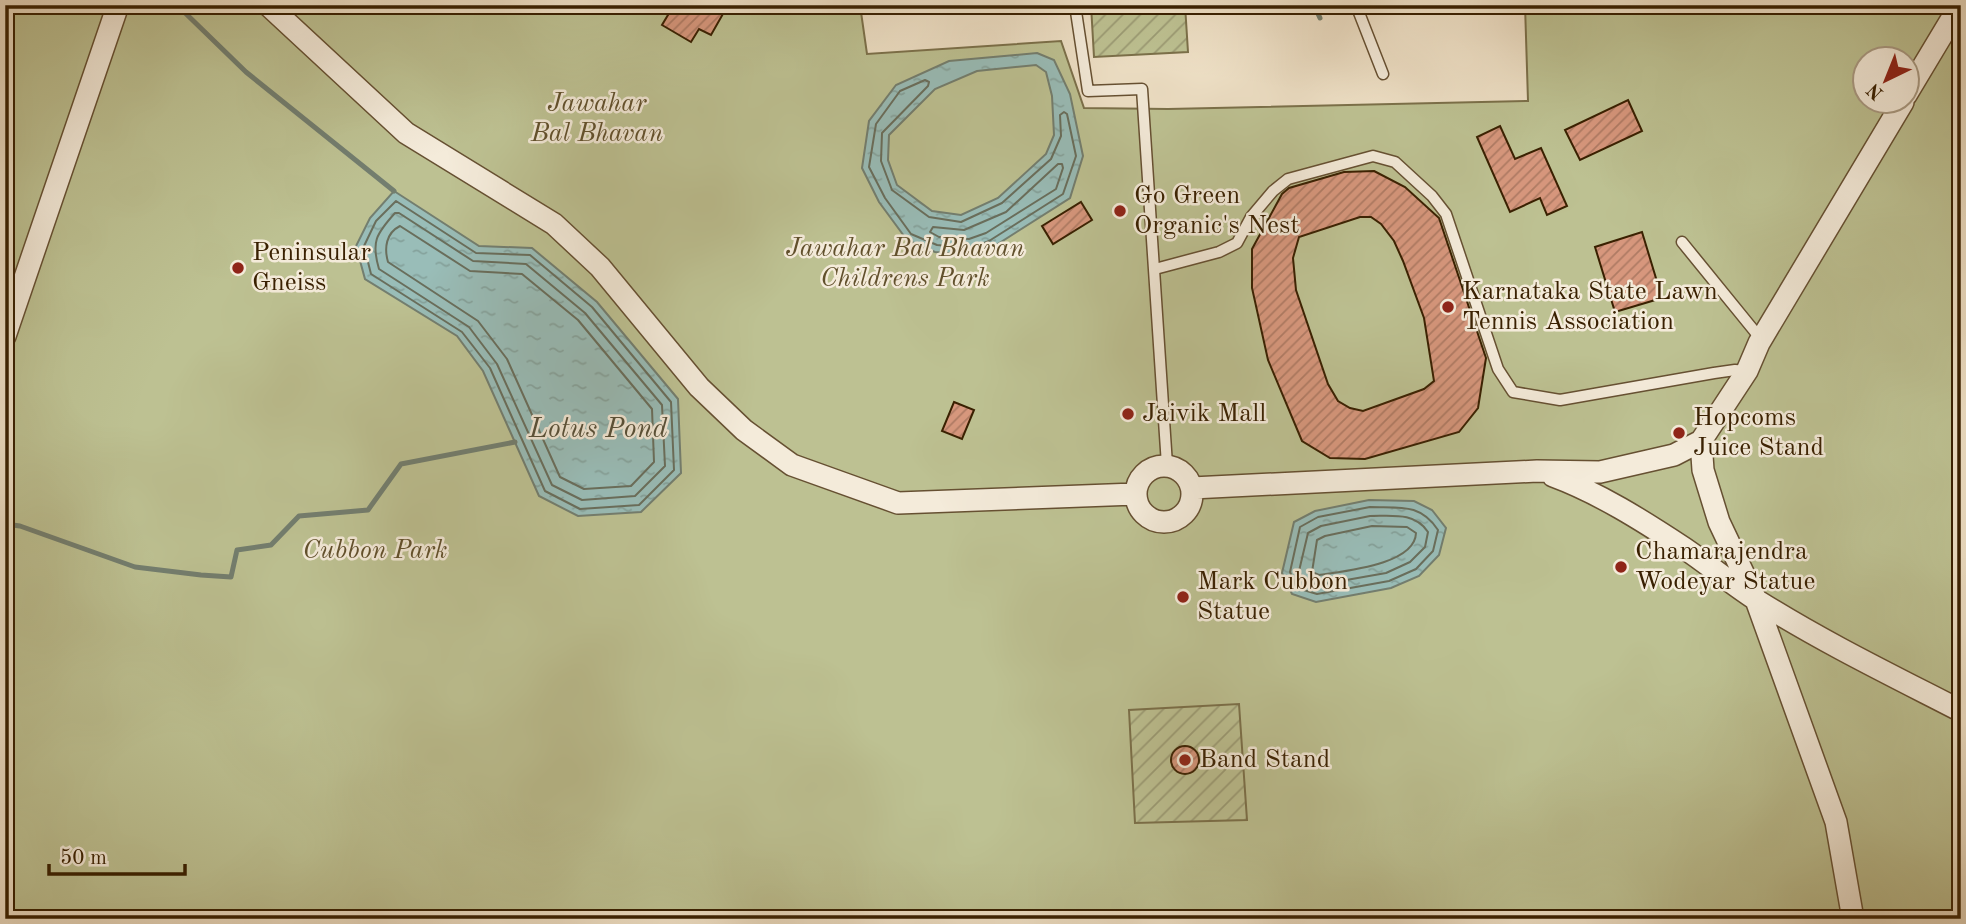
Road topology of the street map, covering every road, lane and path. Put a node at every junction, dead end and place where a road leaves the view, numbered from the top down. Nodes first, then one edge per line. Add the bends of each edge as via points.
1 (118, 5) edge
2 (268, 5) edge
3 (1075, 5) edge
4 (1356, 5) edge
5 (1960, 5) edge
6 (1920, 72) edge
7 (1383, 74) dead end
8 (1895, 116) edge
9 (1682, 242) dead end
10 (1155, 269) junction
11 (5, 336) edge
12 (1759, 343) junction
13 (1747, 371) junction
14 (1701, 441) junction
15 (1167, 465) junction
16 (1537, 471) junction
17 (1192, 488) junction
18 (1135, 494) junction
19 (1756, 600) junction
20 (1961, 711) edge
21 (1853, 919) edge

1 - 11 street
2 - 18 street via 406,133 554,224 600,267 699,387 744,430 792,465 898,503
3 - 10 lane via 1087,91 1142,89
4 - 7 lane
5 - 6 street
8 - 12 street
9 - 12 lane via 1756,333
10 - 13 lane via 1237,243 1251,217 1288,178 1373,156 1396,163 1446,214 1498,369 1513,392 1560,400
10 - 15 lane
12 - 13 street
13 - 14 street
14 - 16 street via 1674,455 1600,472
14 - 19 street via 1703,470 1719,522
15 - 17 street via 1184,473
15 - 18 street via 1143,473
16 - 17 street
16 - 19 street via 1570,482 1627,512
17 - 18 street via 1191,505 1184,514 1164,522 1144,514
19 - 20 street
19 - 21 street via 1836,822

